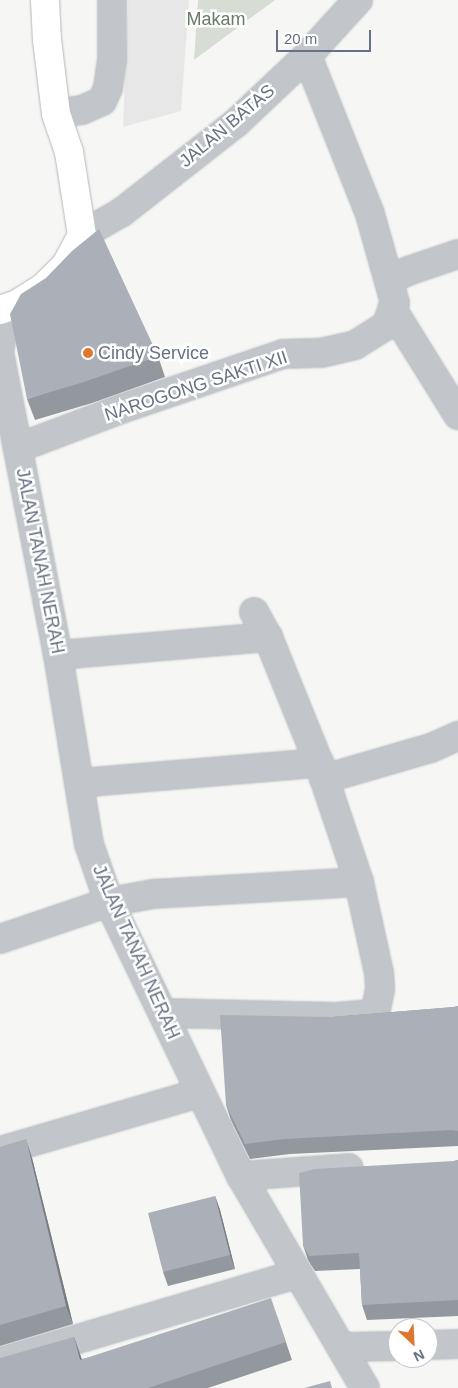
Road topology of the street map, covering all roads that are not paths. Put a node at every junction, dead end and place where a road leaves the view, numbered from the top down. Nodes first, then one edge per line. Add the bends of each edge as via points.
1 (45, 0) edge
2 (112, 0) edge
3 (358, 0) edge
4 (307, 56) junction
5 (56, 114) junction
6 (82, 235) junction
7 (458, 254) edge
8 (389, 280) junction
9 (9, 307) edge
10 (392, 309) junction
11 (0, 346) edge
12 (0, 357) edge
13 (458, 415) edge
14 (18, 448) junction
15 (254, 612) dead end
16 (268, 637) junction
17 (58, 655) junction
18 (458, 736) edge
19 (322, 771) junction
20 (79, 784) junction
21 (359, 882) junction
22 (109, 902) junction
23 (0, 939) edge
24 (403, 1012) edge
25 (162, 1013) junction
26 (375, 1014) junction
27 (200, 1093) junction
28 (0, 1151) edge
29 (376, 1166) edge
30 (241, 1176) junction
31 (298, 1274) junction
32 (458, 1344) edge
33 (438, 1345) edge
34 (388, 1346) edge
35 (343, 1348) junction
36 (0, 1362) edge
37 (364, 1388) edge

1 - 5 main road
2 - 5 street via 112,58 108,88 102,101 82,110
3 - 4 street, JALAN BATAS
4 - 6 street, JALAN BATAS via 200,152 122,212
4 - 8 street via 370,214
5 - 6 main road via 68,152
6 - 9 main road via 66,265 43,288
7 - 8 street
8 - 10 street via 395,303
9 - 11 street
10 - 13 street
10 - 14 street, NAROGONG SAKTI XII via 386,326 355,345 321,353 283,354
12 - 14 street, JALAN TANAH NERAH
14 - 17 street, JALAN TANAH NERAH
15 - 16 street
16 - 17 street
16 - 19 street
17 - 20 street, JALAN TANAH NERAH
18 - 19 street via 431,748
19 - 20 street
19 - 21 street
20 - 22 street, JALAN TANAH NERAH via 89,844
21 - 22 street via 153,894
21 - 26 street via 380,973
22 - 23 street
22 - 25 street, JALAN TANAH NERAH
24 - 26 street
25 - 26 street via 336,1017
25 - 27 street, JALAN TANAH NERAH
27 - 28 street
27 - 30 street, JALAN TANAH NERAH
29 - 30 street
30 - 31 street, JALAN TANAH NERAH
31 - 35 street, JALAN TANAH NERAH
31 - 36 street
32 - 33 street
34 - 35 street
35 - 37 street, JALAN TANAH NERAH

